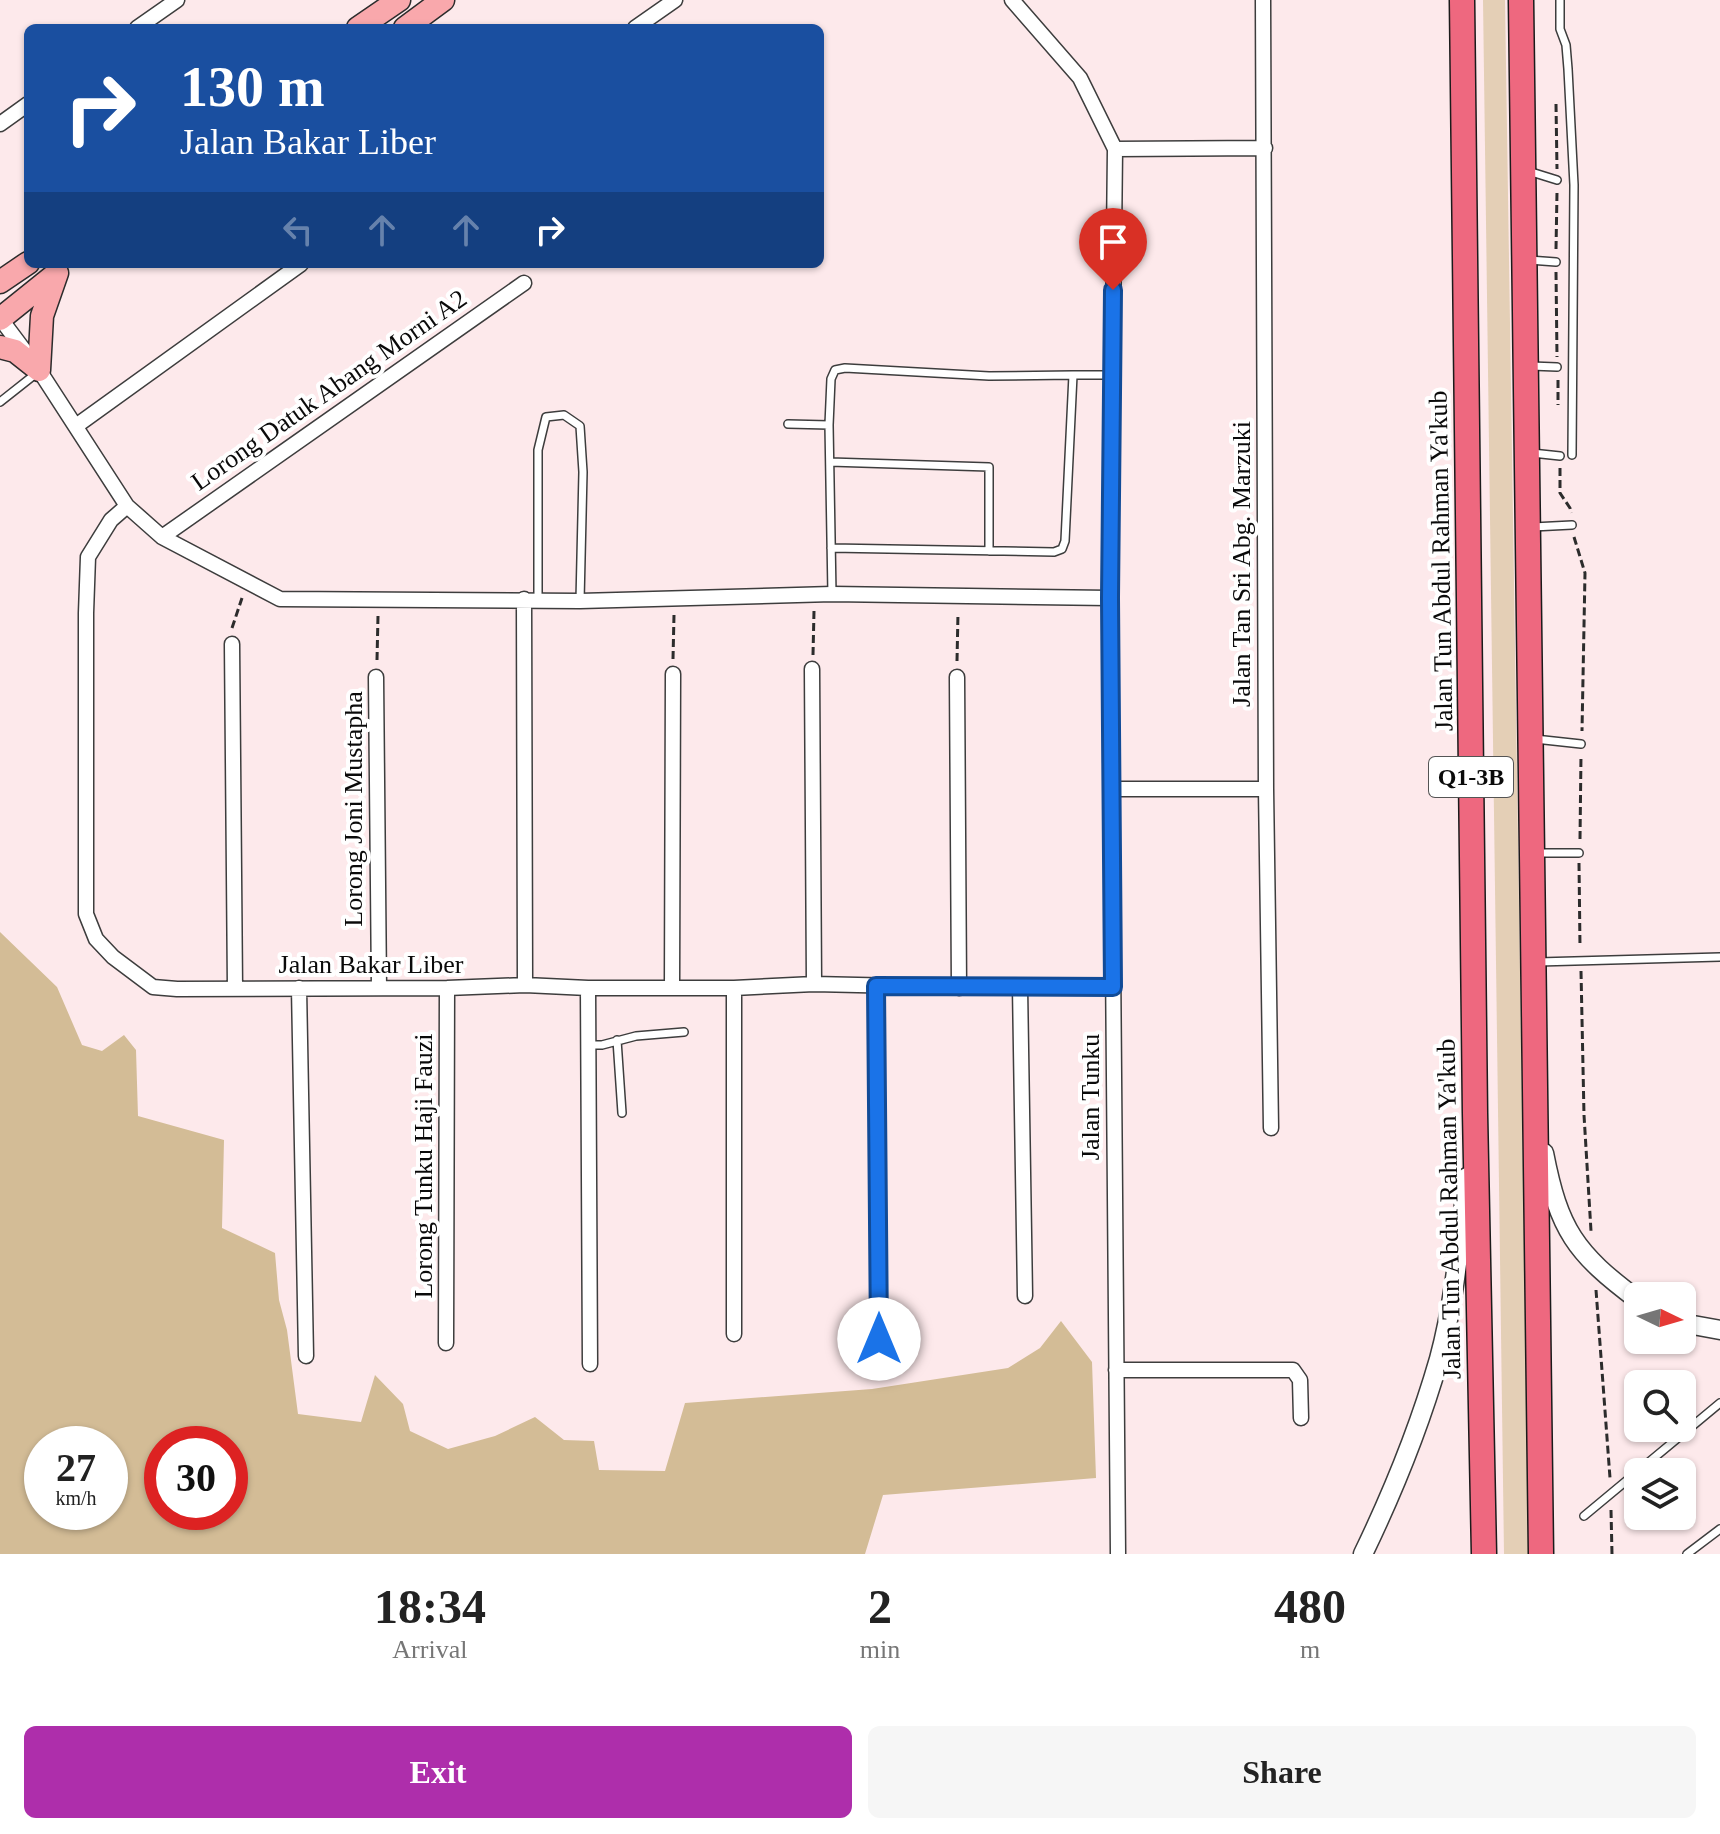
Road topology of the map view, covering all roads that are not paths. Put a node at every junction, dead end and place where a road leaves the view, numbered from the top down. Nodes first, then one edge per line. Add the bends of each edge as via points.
1 (177, 0) edge
2 (379, 0) edge
3 (399, 0) edge
4 (442, 0) edge
5 (675, 0) edge
6 (1012, 0) edge
7 (1263, 0) edge
8 (1462, 0) edge
9 (1521, 0) edge
10 (1560, 0) edge
11 (143, 24) edge
12 (363, 24) edge
13 (363, 24) edge
14 (410, 24) edge
15 (641, 24) edge
16 (24, 107) edge
17 (0, 124) edge
18 (1265, 148) junction
19 (1115, 149) junction
20 (1522, 169) junction
21 (1557, 180) road end
22 (1523, 259) junction
23 (1556, 262) road end
24 (24, 266) edge
25 (63, 268) edge
26 (295, 268) edge
27 (0, 282) edge
28 (524, 283) dead end
29 (0, 318) edge
30 (0, 347) edge
31 (1524, 366) junction
32 (1557, 367) road end
33 (39, 370) junction
34 (1073, 375) junction
35 (1112, 375) junction
36 (0, 402) edge
37 (788, 424) dead end
38 (829, 425) junction
39 (76, 426) junction
40 (1526, 453) junction
41 (1572, 455) dead end
42 (1560, 456) road end
43 (830, 462) junction
44 (127, 506) junction
45 (1572, 525) road end
46 (1526, 528) junction
47 (162, 537) junction
48 (831, 548) junction
49 (989, 551) junction
50 (832, 594) junction
51 (1110, 598) junction
52 (531, 600) junction
53 (580, 601) junction
54 (232, 644) road end
55 (812, 669) road end
56 (673, 674) road end
57 (376, 677) road end
58 (957, 677) road end
59 (1529, 739) junction
60 (1581, 744) road end
61 (1112, 789) junction
62 (1266, 789) junction
63 (1530, 853) junction
64 (1579, 853) road end
65 (1720, 957) edge
66 (1532, 962) junction
67 (814, 984) junction
68 (525, 985) junction
69 (876, 986) junction
70 (1020, 987) junction
71 (1113, 987) junction
72 (299, 988) junction
73 (379, 988) junction
74 (447, 988) junction
75 (588, 988) junction
76 (672, 988) junction
77 (734, 988) junction
78 (959, 988) junction
79 (235, 989) junction
80 (684, 1032) dead end
81 (617, 1040) junction
82 (588, 1045) junction
83 (1533, 1099) junction
84 (622, 1113) dead end
85 (1475, 1113) junction
86 (1271, 1128) dead end
87 (1624, 1289) edge
88 (1025, 1296) dead end
89 (1696, 1326) edge
90 (1720, 1330) edge
91 (734, 1334) dead end
92 (879, 1339) dead end
93 (446, 1343) dead end
94 (306, 1356) dead end
95 (590, 1364) dead end
96 (1116, 1370) junction
97 (1720, 1403) edge
98 (1301, 1418) dead end
99 (1584, 1516) dead end
100 (1720, 1529) edge
101 (1118, 1554) edge
102 (1363, 1554) edge
103 (1484, 1554) edge
104 (1541, 1554) edge
105 (1687, 1554) edge

1 - 11 street
2 - 12 main road
3 - 13 main road
4 - 14 main road
5 - 15 street
6 - 19 street, Jalan Tunku via 1080,78
7 - 18 street, Jalan Tan Sri Abg. Marzuki
8 - 85 main road, Jalan Tun Abdul Rahman Ya'kub / Q1-3B
9 - 20 main road
10 - 41 lane via 1574,185
16 - 17 street
18 - 19 street
18 - 62 street, Jalan Tan Sri Abg. Marzuki
19 - 35 street, Jalan Tunku
20 - 21 lane
20 - 22 main road
22 - 23 lane
22 - 31 main road
24 - 27 main road
25 - 29 main road
25 - 33 main road via 42,316
26 - 39 street
28 - 47 street, Lorong Datuk Abang Morni A2
29 - 33 street
30 - 33 main road via 15,351
31 - 32 lane
31 - 40 main road
33 - 36 lane
33 - 39 street
34 - 35 lane
34 - 38 lane via 835,370
34 - 49 lane via 1062,549
35 - 51 street, Jalan Tunku
37 - 38 lane
38 - 43 lane
39 - 44 street
40 - 42 lane
40 - 46 main road
43 - 48 lane
43 - 49 lane via 989,467
44 - 47 street
44 - 79 street, Jalan Bakar Liber via 111,520 88,557 86,914 96,939 153,987
45 - 46 lane
46 - 59 main road
47 - 52 street via 280,599
48 - 49 lane
48 - 50 lane
50 - 51 street
50 - 53 street
51 - 61 street, Jalan Tunku
52 - 53 street
52 - 53 lane via 538,450 546,417 564,415 580,426
52 - 68 street
54 - 79 street
55 - 67 street
56 - 76 street
57 - 73 street, Lorong Joni Mustapha
58 - 78 street
59 - 60 lane
59 - 63 main road
61 - 62 street
61 - 71 street, Jalan Tunku
62 - 86 street, Jalan Tan Sri Abg. Marzuki
63 - 64 lane
63 - 66 main road
65 - 66 lane
66 - 83 main road
67 - 69 street, Jalan Bakar Liber
67 - 77 street, Jalan Bakar Liber
68 - 74 street, Jalan Bakar Liber
68 - 75 street, Jalan Bakar Liber
69 - 78 street, Jalan Bakar Liber
69 - 92 street
70 - 71 street, Jalan Bakar Liber
70 - 78 street, Jalan Bakar Liber
70 - 88 street
71 - 96 street, Jalan Tunku
72 - 73 street, Jalan Bakar Liber
72 - 79 street, Jalan Bakar Liber
72 - 94 street
73 - 74 street, Jalan Bakar Liber
74 - 93 street, Lorong Tunku Haji Fauzi
75 - 76 street, Jalan Bakar Liber
75 - 82 street
76 - 77 street, Jalan Bakar Liber
77 - 91 street
80 - 81 lane
81 - 82 lane
81 - 84 lane
82 - 95 street
83 - 87 street via 1551,1190 1567,1232 1595,1266
83 - 104 main road
85 - 102 street via 1455,1283 1439,1359
85 - 103 main road, Jalan Tun Abdul Rahman Ya'kub / Q1-3B
89 - 90 street
96 - 98 street via 1293,1370 1300,1380
96 - 101 street, Jalan Tunku
97 - 99 lane
100 - 105 lane

